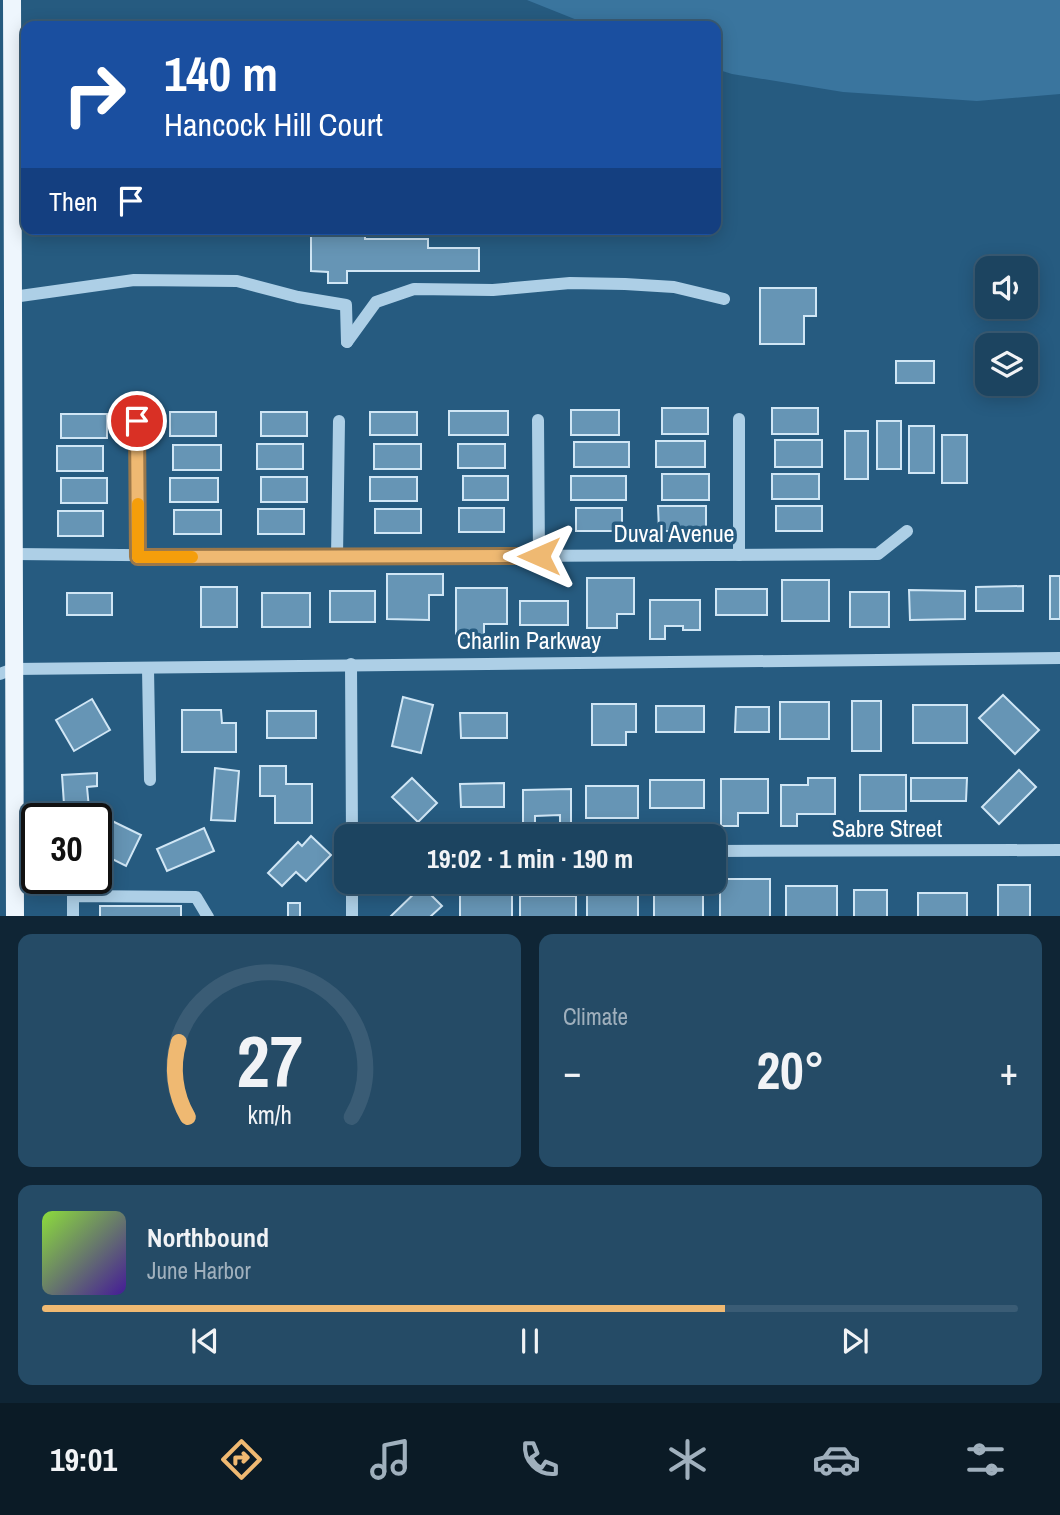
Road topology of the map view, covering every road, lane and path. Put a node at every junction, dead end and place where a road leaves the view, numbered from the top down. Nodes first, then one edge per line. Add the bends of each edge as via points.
1 (5, 0) edge
2 (12, 0) edge
3 (12, 36) junction
4 (13, 297) junction
5 (724, 299) dead end
6 (538, 419) dead end
7 (739, 419) dead end
8 (137, 421) dead end
9 (339, 421) dead end
10 (907, 531) dead end
11 (13, 554) junction
12 (740, 555) junction
13 (539, 556) junction
14 (138, 557) junction
15 (337, 557) junction
16 (1060, 658) edge
17 (351, 664) junction
18 (148, 669) junction
19 (7, 672) edge
20 (150, 780) dead end
21 (352, 824) edge
22 (1060, 850) edge
23 (726, 851) edge
24 (352, 894) edge
25 (15, 916) edge
26 (73, 916) edge
27 (208, 916) edge
28 (352, 916) edge

1 - 3 main road
2 - 3 main road
3 - 4 main road
4 - 5 street via 134,280 237,281 346,305 347,342 376,302 414,289 625,284 674,287
4 - 11 main road
6 - 13 street
7 - 12 street
8 - 14 street
9 - 15 street
10 - 12 street, Duval Avenue via 877,554
11 - 14 street, Duval Avenue
11 - 19 main road
12 - 13 street, Duval Avenue
13 - 15 street, Duval Avenue
14 - 15 street, Duval Avenue
16 - 17 street, Charlin Parkway
17 - 18 street, Charlin Parkway
17 - 21 street
18 - 19 street, Charlin Parkway
18 - 20 street
19 - 25 main road
22 - 23 street, Sabre Street
24 - 28 street
26 - 27 street via 73,896 196,897

